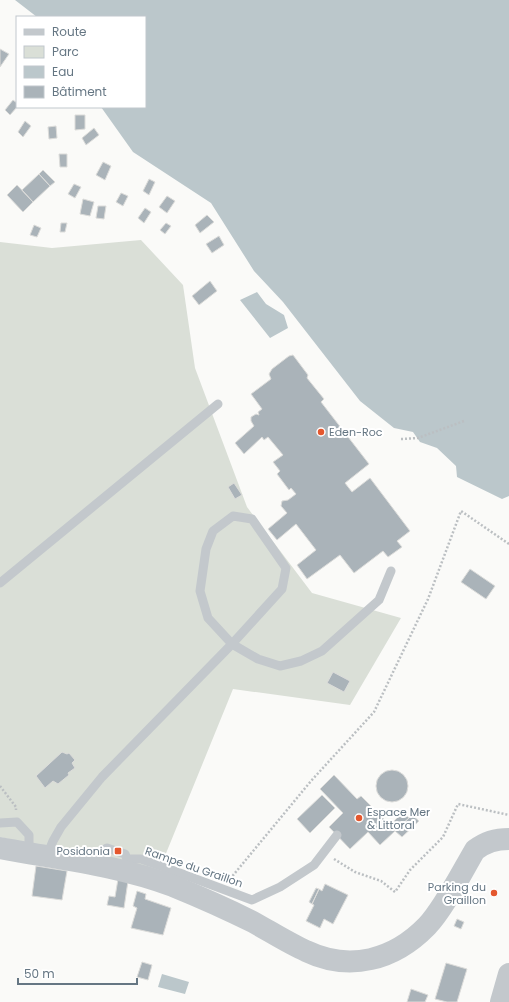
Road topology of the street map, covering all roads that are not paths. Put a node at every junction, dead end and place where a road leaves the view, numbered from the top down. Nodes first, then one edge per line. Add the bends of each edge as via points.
1 (218, 404) dead end
2 (391, 571) dead end
3 (0, 583) edge
4 (232, 644) junction
5 (0, 823) edge
6 (337, 835) dead end
7 (509, 839) edge
8 (0, 848) edge
9 (38, 855) junction
10 (125, 864) junction
11 (509, 974) edge
12 (500, 1002) edge

1 - 3 lane
2 - 4 lane via 379,600 322,651 301,661 280,666 258,659
4 - 4 lane via 208,618 200,591 206,550 213,531 233,516 252,519 286,568 282,589
4 - 9 lane via 102,777 61,827 53,841
5 - 9 lane via 17,822 28,835
6 - 10 lane, Rampe du Graillon via 314,865 280,887 252,900 148,861
7 - 10 street via 485,842 475,850 428,925 408,944 383,956 356,962 332,960 307,952 237,914
8 - 9 street
9 - 10 street via 93,864
11 - 12 street

